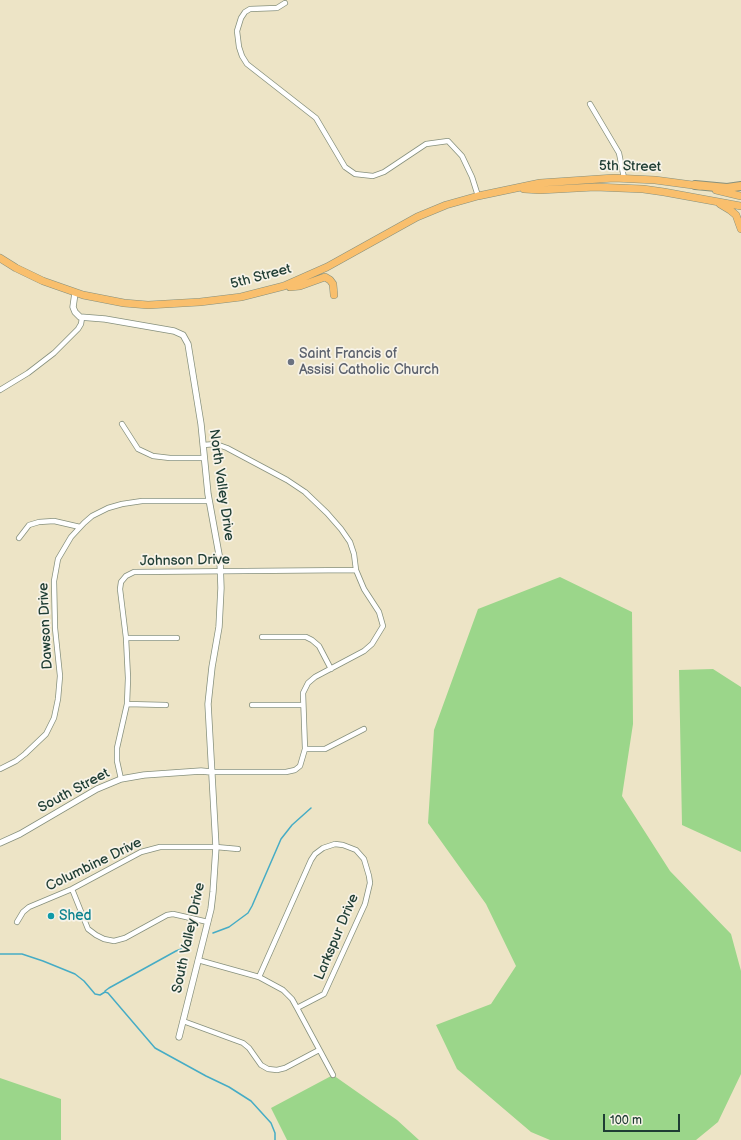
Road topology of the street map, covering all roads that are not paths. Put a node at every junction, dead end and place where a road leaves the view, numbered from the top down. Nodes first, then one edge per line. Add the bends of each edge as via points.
1 (285, 3) dead end
2 (590, 104) dead end
3 (624, 178) junction
4 (695, 185) junction
5 (741, 186) edge
6 (628, 188) junction
7 (707, 188) junction
8 (518, 189) junction
9 (554, 189) junction
10 (478, 196) junction
11 (741, 196) edge
12 (713, 200) junction
13 (741, 206) edge
14 (741, 229) edge
15 (0, 258) edge
16 (279, 288) junction
17 (75, 293) junction
18 (334, 295) dead end
19 (82, 318) junction
20 (0, 390) edge
21 (122, 424) dead end
22 (203, 445) junction
23 (204, 458) junction
24 (209, 501) junction
25 (80, 527) junction
26 (19, 538) dead end
27 (356, 570) junction
28 (221, 572) junction
29 (262, 637) dead end
30 (126, 638) junction
31 (176, 638) dead end
32 (331, 669) junction
33 (127, 704) junction
34 (166, 705) dead end
35 (303, 705) junction
36 (252, 706) dead end
37 (364, 729) dead end
38 (305, 749) junction
39 (0, 769) edge
40 (211, 772) junction
41 (121, 779) junction
42 (0, 843) edge
43 (216, 847) junction
44 (238, 849) dead end
45 (72, 889) junction
46 (17, 922) dead end
47 (208, 922) junction
48 (198, 960) junction
49 (259, 977) junction
50 (297, 1008) junction
51 (183, 1021) junction
52 (179, 1037) dead end
53 (319, 1050) junction
54 (333, 1075) dead end

1 - 10 street via 277,8 250,9 245,12 237,31 242,56 247,64 316,118 345,167 360,175 378,175 426,144 448,141 462,156
2 - 3 street via 619,153
3 - 4 main road, 5th Street
3 - 8 main road, 5th Street via 540,183
3 - 9 main road via 619,182 580,184
4 - 5 highway via 727,188
4 - 7 main road, 5th Street
6 - 7 main road via 641,183
6 - 9 main road, 5th Street
6 - 12 main road, 5th Street
7 - 11 main road, 5th Street
8 - 9 main road, 5th Street
8 - 10 main road, 5th Street
10 - 16 main road, 5th Street via 417,217 331,265
12 - 13 main road, 5th Street
12 - 14 main road via 734,212
15 - 17 main road, 5th Street via 43,282
16 - 17 main road, 5th Street via 224,300 165,305 124,303
16 - 18 main road via 300,286 325,277 333,284
17 - 19 street via 73,310
19 - 20 street via 78,328 54,353
19 - 22 street, North Valley Drive via 106,319 169,330 183,335 188,344
21 - 23 street via 138,448 153,456
22 - 23 street, North Valley Drive
22 - 27 street via 216,444 227,448 305,492 327,513 350,542
23 - 24 street, North Valley Drive
24 - 25 street, Dawson Drive via 142,501 122,504 100,512
24 - 28 street, North Valley Drive
25 - 26 street via 54,521 39,522 29,525
25 - 39 street, Dawson Drive via 58,559 54,576 55,628 60,676 54,718 46,734 25,754
27 - 28 street, Johnson Drive
27 - 32 street via 364,589 379,612 383,626 372,644
28 - 30 street, Johnson Drive via 134,572 126,576 120,582 120,589
28 - 40 street, North Valley Drive via 221,608 208,704
29 - 32 street via 306,637 319,646
30 - 31 street
30 - 33 street, Johnson Drive
32 - 35 street via 308,683 303,693
33 - 34 street
33 - 41 street, Johnson Drive via 117,748
35 - 36 street
35 - 38 street
37 - 38 street via 325,749
38 - 40 street via 300,766 295,770
40 - 41 street, South Street via 144,775
40 - 43 street, South Valley Drive
41 - 42 street, South Street via 97,789
43 - 44 street, Columbine Drive
43 - 45 street, Columbine Drive via 160,847 141,852
43 - 47 street, South Valley Drive via 214,892
45 - 46 street, Columbine Drive via 29,908
45 - 47 street via 88,929 104,940 125,938 167,915
47 - 48 street, South Valley Drive
48 - 49 street
48 - 51 street, South Valley Drive
49 - 50 street via 283,990
49 - 50 street, Larkspur Drive via 315,854 336,844 356,850 364,859 369,876 366,904 324,994
50 - 53 street
51 - 52 street, South Valley Drive
51 - 53 street via 243,1043 261,1065 268,1069 285,1068
53 - 54 street

